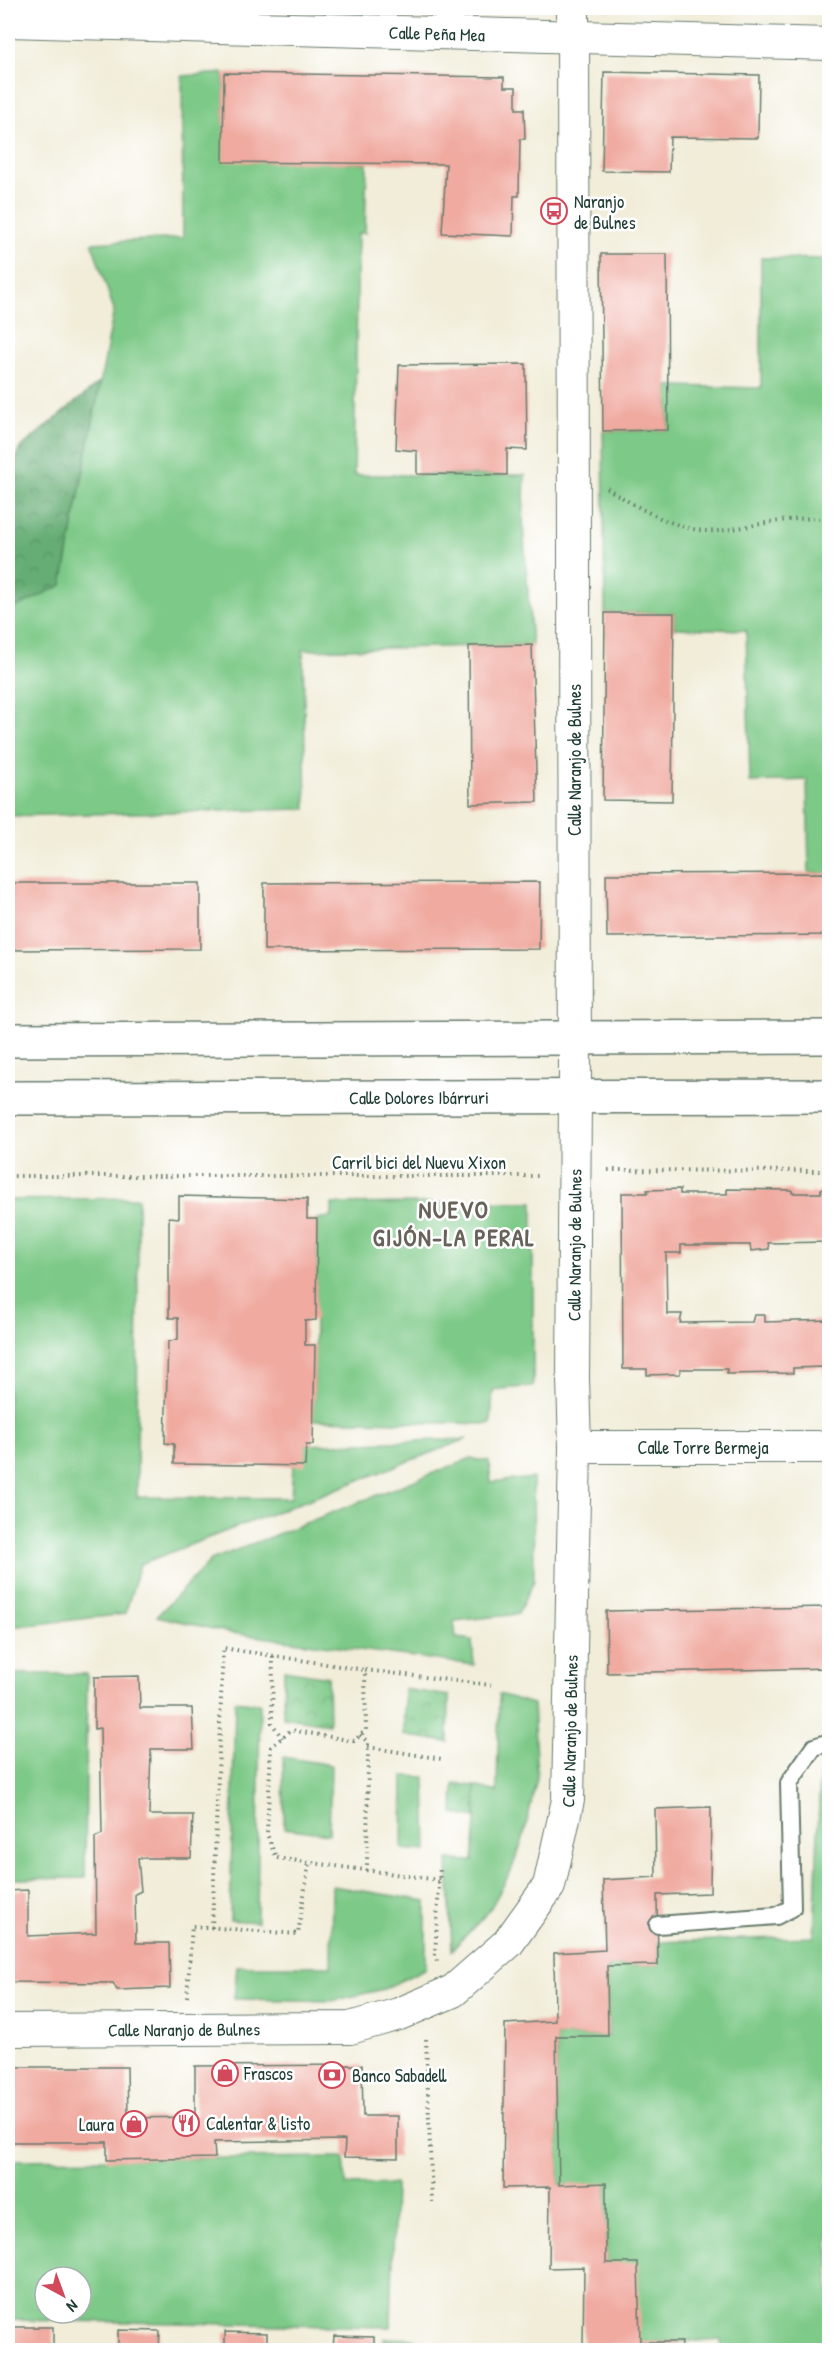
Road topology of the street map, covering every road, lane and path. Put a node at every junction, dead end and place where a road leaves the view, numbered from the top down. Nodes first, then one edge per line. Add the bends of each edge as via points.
1 (8, 21) edge
2 (573, 22) edge
3 (830, 44) edge
4 (600, 487) dead end
5 (830, 520) edge
6 (830, 1037) edge
7 (574, 1038) junction
8 (8, 1040) edge
9 (830, 1096) edge
10 (575, 1097) junction
11 (8, 1098) edge
12 (830, 1171) edge
13 (573, 1173) junction
14 (8, 1176) edge
15 (575, 1447) junction
16 (830, 1447) edge
17 (273, 1656) junction
18 (365, 1670) junction
19 (491, 1685) dead end
20 (360, 1735) junction
21 (282, 1738) junction
22 (830, 1742) edge
23 (368, 1747) junction
24 (442, 1759) dead end
25 (309, 1862) junction
26 (440, 1866) dead end
27 (367, 1870) junction
28 (439, 1880) junction
29 (658, 1925) dead end
30 (212, 1928) junction
31 (435, 1956) dead end
32 (187, 2001) dead end
33 (8, 2030) edge
34 (426, 2038) dead end
35 (432, 2202) dead end

1 - 2 street, Calle Peña Mea
2 - 3 street, Calle Peña Mea
2 - 7 street, Calle Naranjo de Bulnes
4 - 5 path via 639,509 692,528 716,531 773,522
6 - 7 street
7 - 8 street
7 - 10 street, Calle Naranjo de Bulnes
9 - 10 street, Calle Dolores Ibárruri
10 - 11 street, Calle Dolores Ibárruri
10 - 13 street, Calle Naranjo de Bulnes
12 - 13 path, Carril bici del Nuevu Xixon
13 - 14 path, Carril bici del Nuevu Xixon
13 - 15 street, Calle Naranjo de Bulnes
15 - 16 street, Calle Torre Bermeja
15 - 33 street, Calle Naranjo de Bulnes via 568,1800 549,1886 508,1943 453,1991 399,2014 350,2028
17 - 18 path
17 - 21 path via 272,1723
17 - 30 path via 223,1648
18 - 19 path
18 - 20 path via 366,1730
20 - 21 path via 354,1741 291,1730
20 - 23 path
21 - 25 path via 271,1748 267,1834 276,1858
22 - 29 lane via 814,1747 789,1783 792,1908 776,1916
23 - 24 path
23 - 27 path
25 - 27 path
25 - 30 path via 298,1934
26 - 28 path
27 - 28 path
28 - 31 path
30 - 32 path via 192,1926
34 - 35 path

